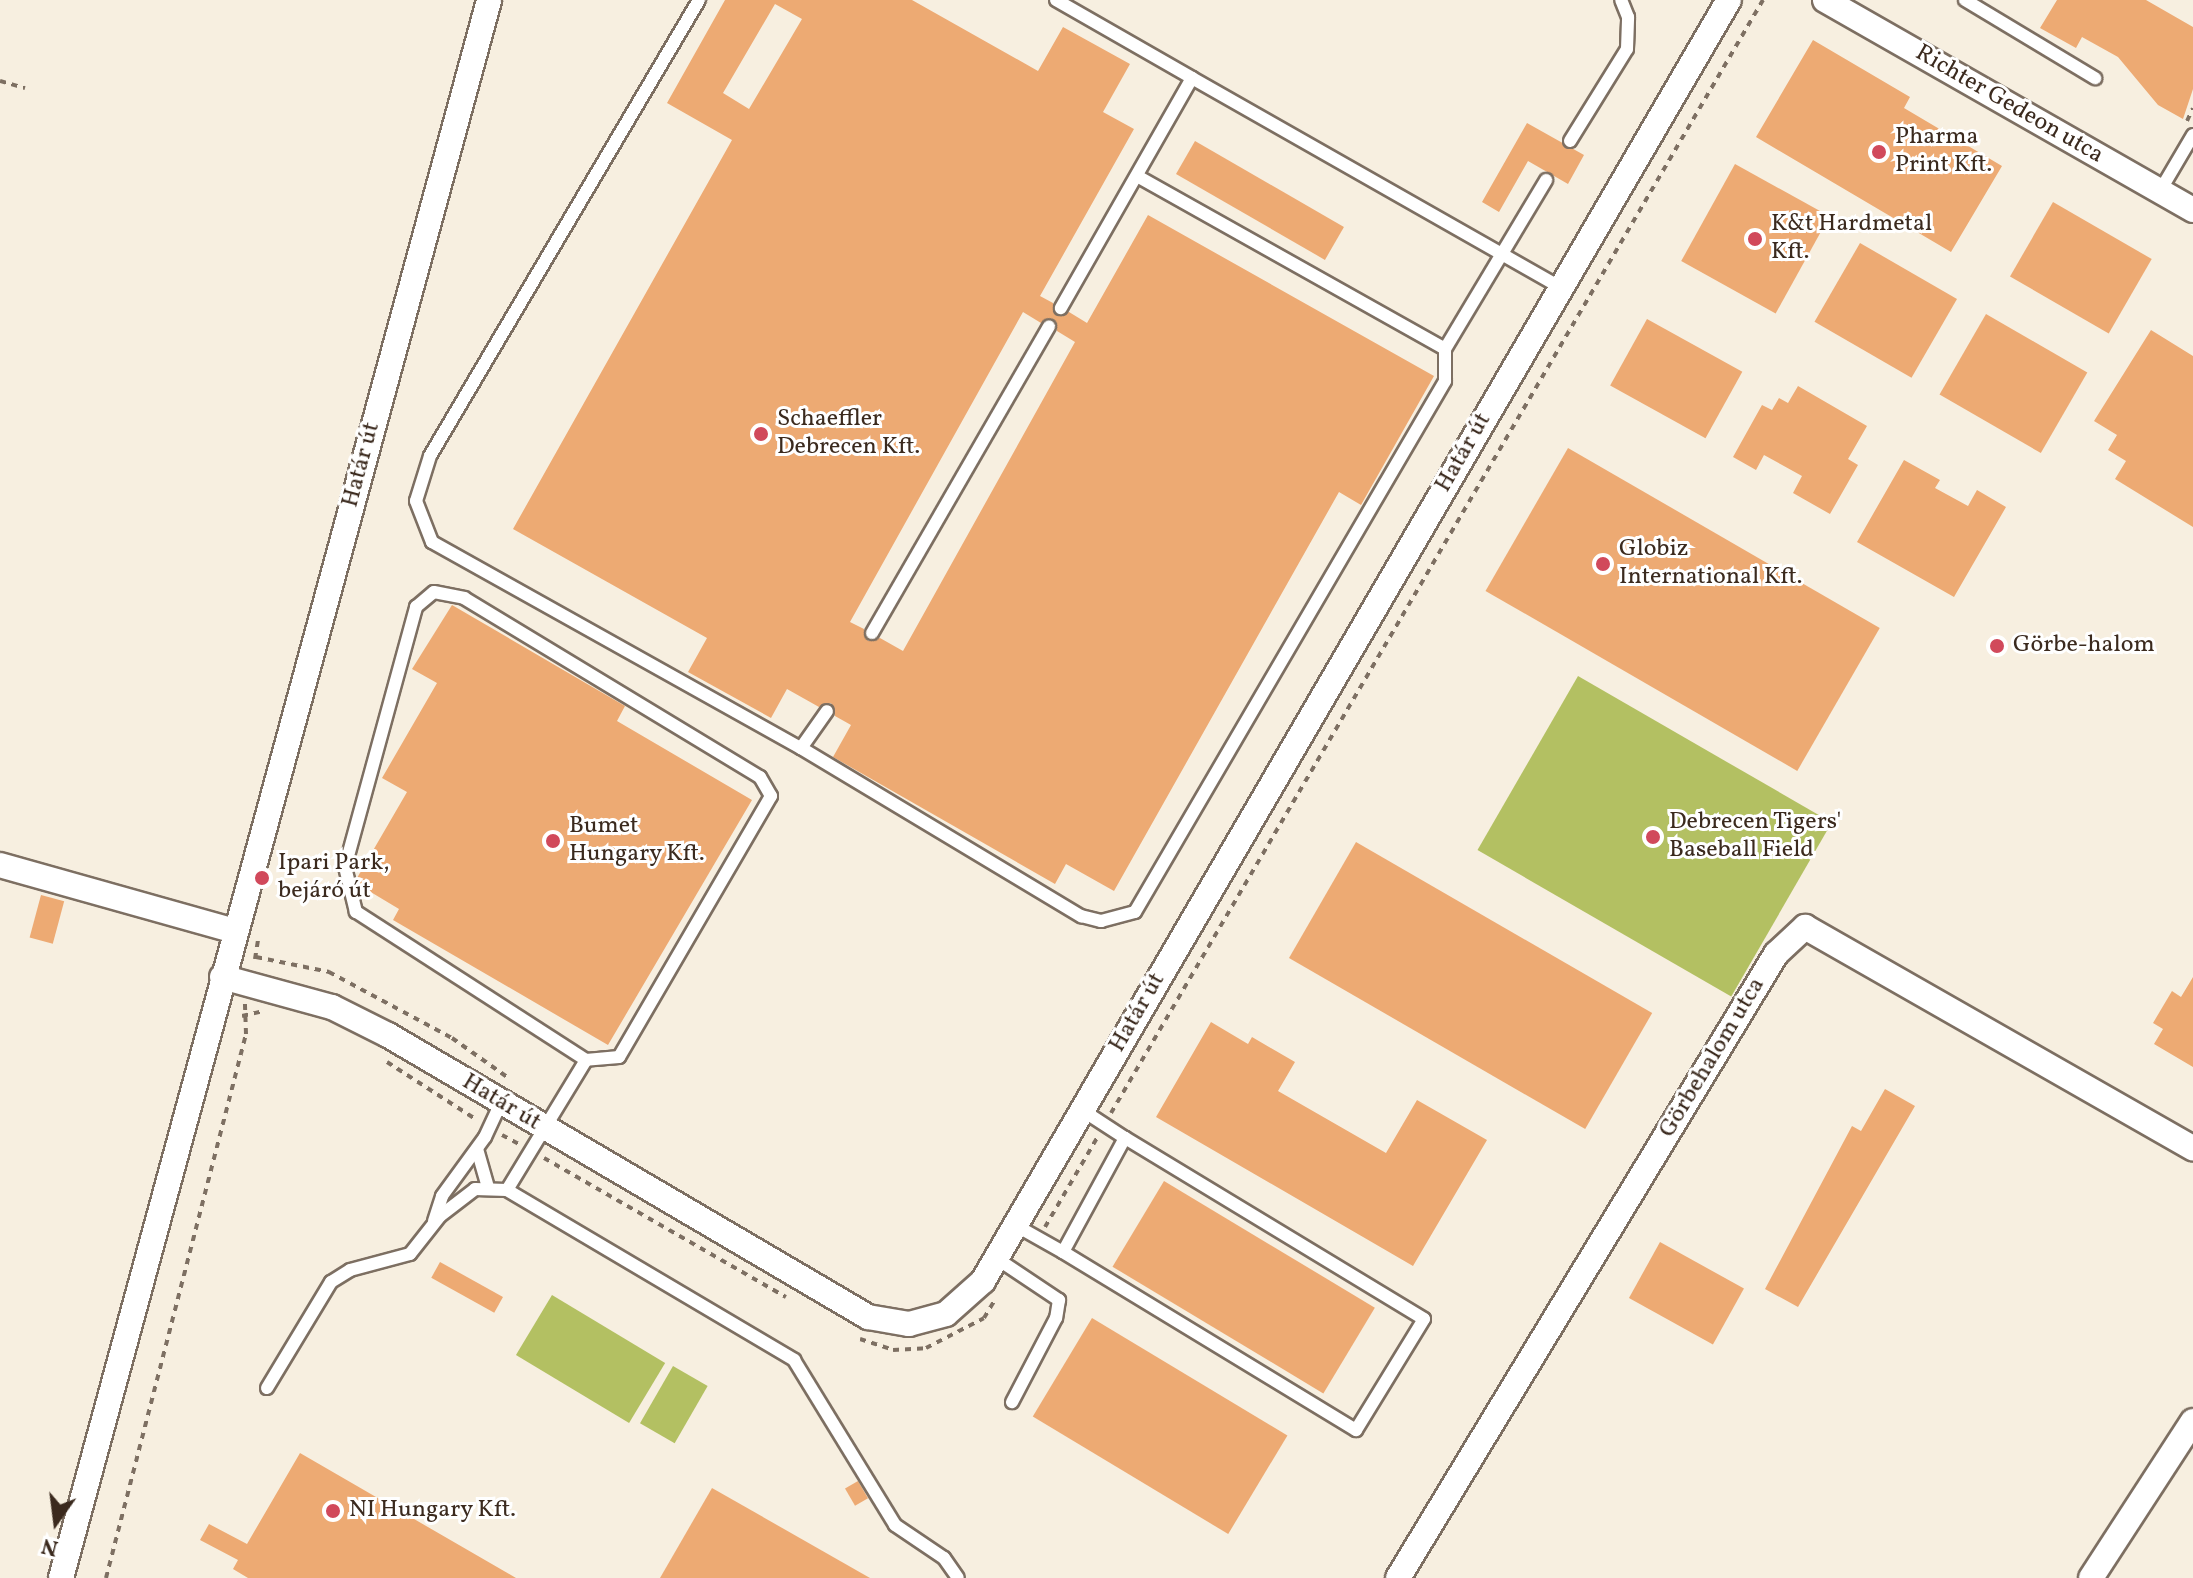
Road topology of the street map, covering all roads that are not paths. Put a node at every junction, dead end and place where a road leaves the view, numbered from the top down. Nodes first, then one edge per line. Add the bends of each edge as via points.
1 (489, 0) edge
2 (699, 0) edge
3 (1056, 0) edge
4 (1621, 0) edge
5 (1729, 0) edge
6 (1965, 0) edge
7 (1828, 1) edge
8 (1192, 78) junction
9 (2095, 78) dead end
10 (2193, 135) edge
11 (1570, 141) dead end
12 (1137, 176) junction
13 (1546, 180) dead end
14 (2160, 191) junction
15 (2193, 210) edge
16 (1502, 253) junction
17 (1561, 288) junction
18 (1061, 308) dead end
19 (1049, 327) dead end
20 (1445, 349) junction
21 (872, 633) dead end
22 (827, 711) dead end
23 (801, 748) junction
24 (0, 865) edge
25 (235, 931) junction
26 (222, 977) junction
27 (586, 1060) junction
28 (501, 1103) junction
29 (1082, 1110) junction
30 (545, 1129) junction
31 (1125, 1138) junction
32 (2193, 1148) edge
33 (477, 1149) junction
34 (488, 1187) junction
35 (507, 1190) junction
36 (432, 1225) junction
37 (1015, 1225) junction
38 (1063, 1252) junction
39 (1005, 1263) junction
40 (267, 1388) dead end
41 (1012, 1402) dead end
42 (2193, 1421) edge
43 (61, 1578) edge
44 (958, 1578) edge
45 (1398, 1578) edge
46 (2091, 1578) edge

1 - 25 street, Határ út
2 - 23 lane via 430,456 416,501 432,542
3 - 8 lane
4 - 11 lane via 1628,17 1627,49
5 - 17 street, Határ út
6 - 9 lane
7 - 14 street, Richter Gedeon utca
8 - 12 lane
8 - 16 lane
10 - 14 lane
12 - 18 lane
12 - 20 lane
13 - 16 lane
14 - 15 street, Richter Gedeon utca
16 - 17 lane
16 - 20 lane
17 - 29 street, Határ út
19 - 21 lane
20 - 23 lane via 1445,381 1135,912 1101,921 1081,916
22 - 23 lane
24 - 25 street
25 - 26 street, Határ út
26 - 28 street, Határ út via 332,1007
26 - 43 street, Határ út
27 - 27 lane via 619,1057 771,796 760,777 491,614 464,598 434,592 416,607 345,867 356,912
27 - 30 lane
28 - 30 street, Határ út
28 - 33 lane
29 - 31 lane
29 - 37 street, Határ út
30 - 35 lane
30 - 39 street, Határ út via 868,1317 909,1324 946,1314
31 - 38 lane
31 - 38 lane via 1424,1319 1356,1430
32 - 45 street, Görbehalom utca via 1805,927 1776,954
33 - 34 lane
33 - 36 lane via 442,1196
34 - 35 lane
34 - 36 lane via 475,1189
35 - 44 lane via 794,1360 895,1525 944,1558
36 - 40 lane via 410,1254 350,1270 331,1282
37 - 38 lane
37 - 39 street, Határ út
39 - 41 lane via 1059,1300 1056,1318
42 - 46 street

